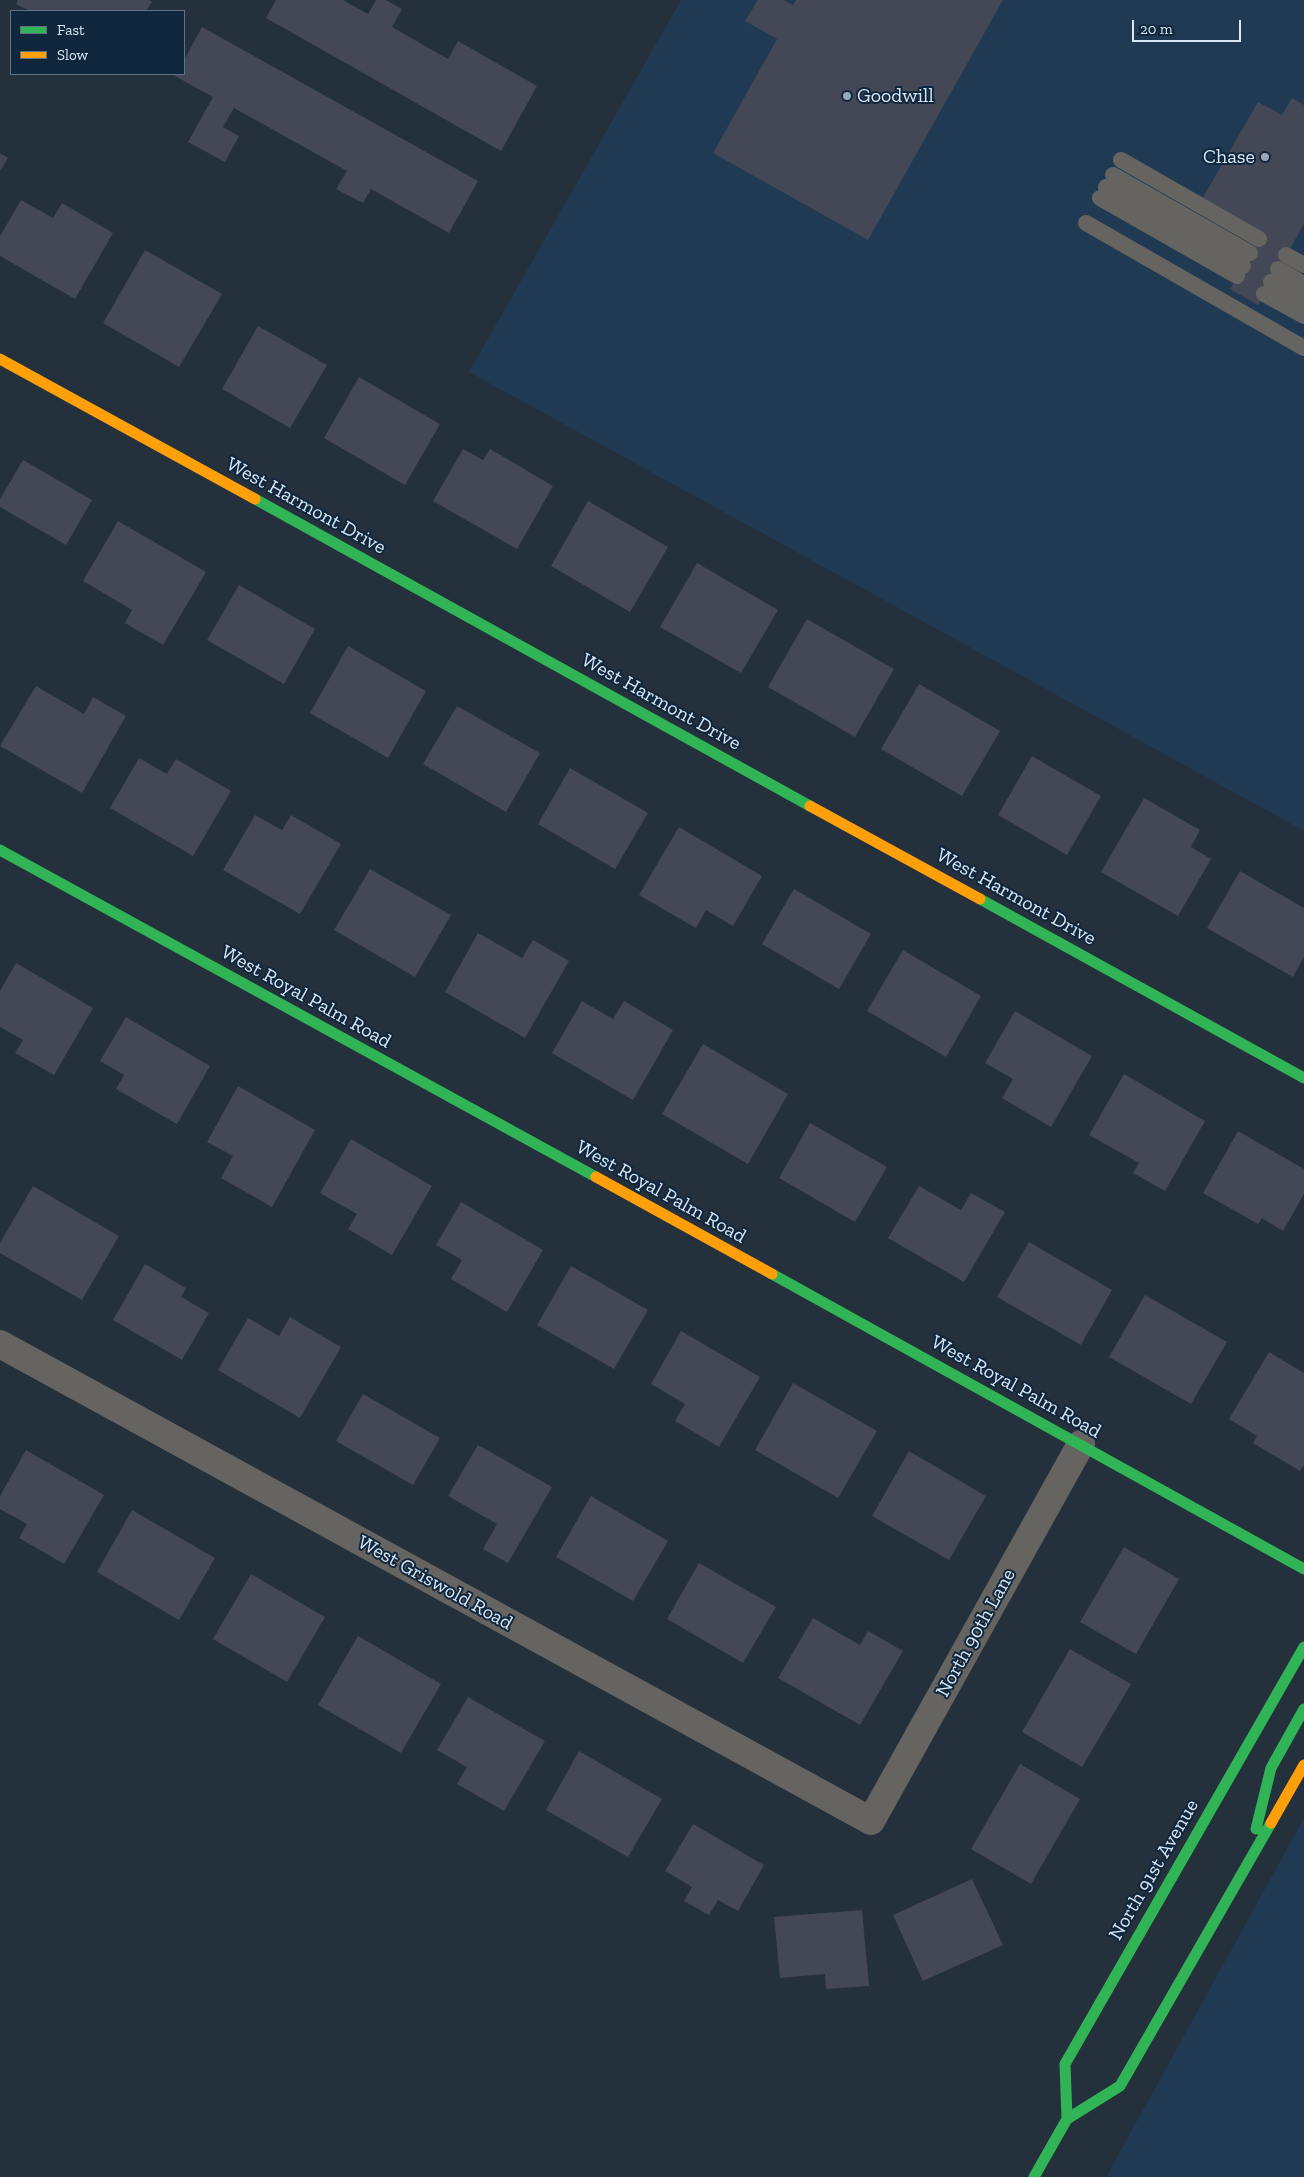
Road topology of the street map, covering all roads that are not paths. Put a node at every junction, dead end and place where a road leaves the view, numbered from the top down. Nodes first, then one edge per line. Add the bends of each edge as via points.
1 (1086, 223) dead end
2 (1258, 239) dead end
3 (1243, 265) dead end
4 (1304, 265) edge
5 (1275, 275) junction
6 (1304, 284) edge
7 (1304, 301) edge
8 (1304, 316) edge
9 (1304, 348) edge
10 (0, 358) edge
11 (0, 850) edge
12 (1304, 1078) edge
13 (0, 1344) edge
14 (1080, 1444) junction
15 (1304, 1568) edge
16 (1304, 1647) edge
17 (1304, 1709) edge
18 (1304, 1764) edge
19 (871, 1822) joint
20 (1249, 1860) junction
21 (1067, 2119) junction
22 (1034, 2177) edge

1 - 9 lane
2 - 3 lane via 1110,180
4 - 5 lane
5 - 6 lane
5 - 7 lane
5 - 8 lane
10 - 12 street, West Harmont Drive
11 - 14 street, West Royal Palm Road
13 - 19 street, West Griswold Road
14 - 15 street, West Royal Palm Road
14 - 19 street, North 90th Lane
16 - 21 street, North 91st Avenue via 1065,2064
17 - 20 street via 1271,1768
18 - 20 street
20 - 21 street via 1120,2086
21 - 22 street

